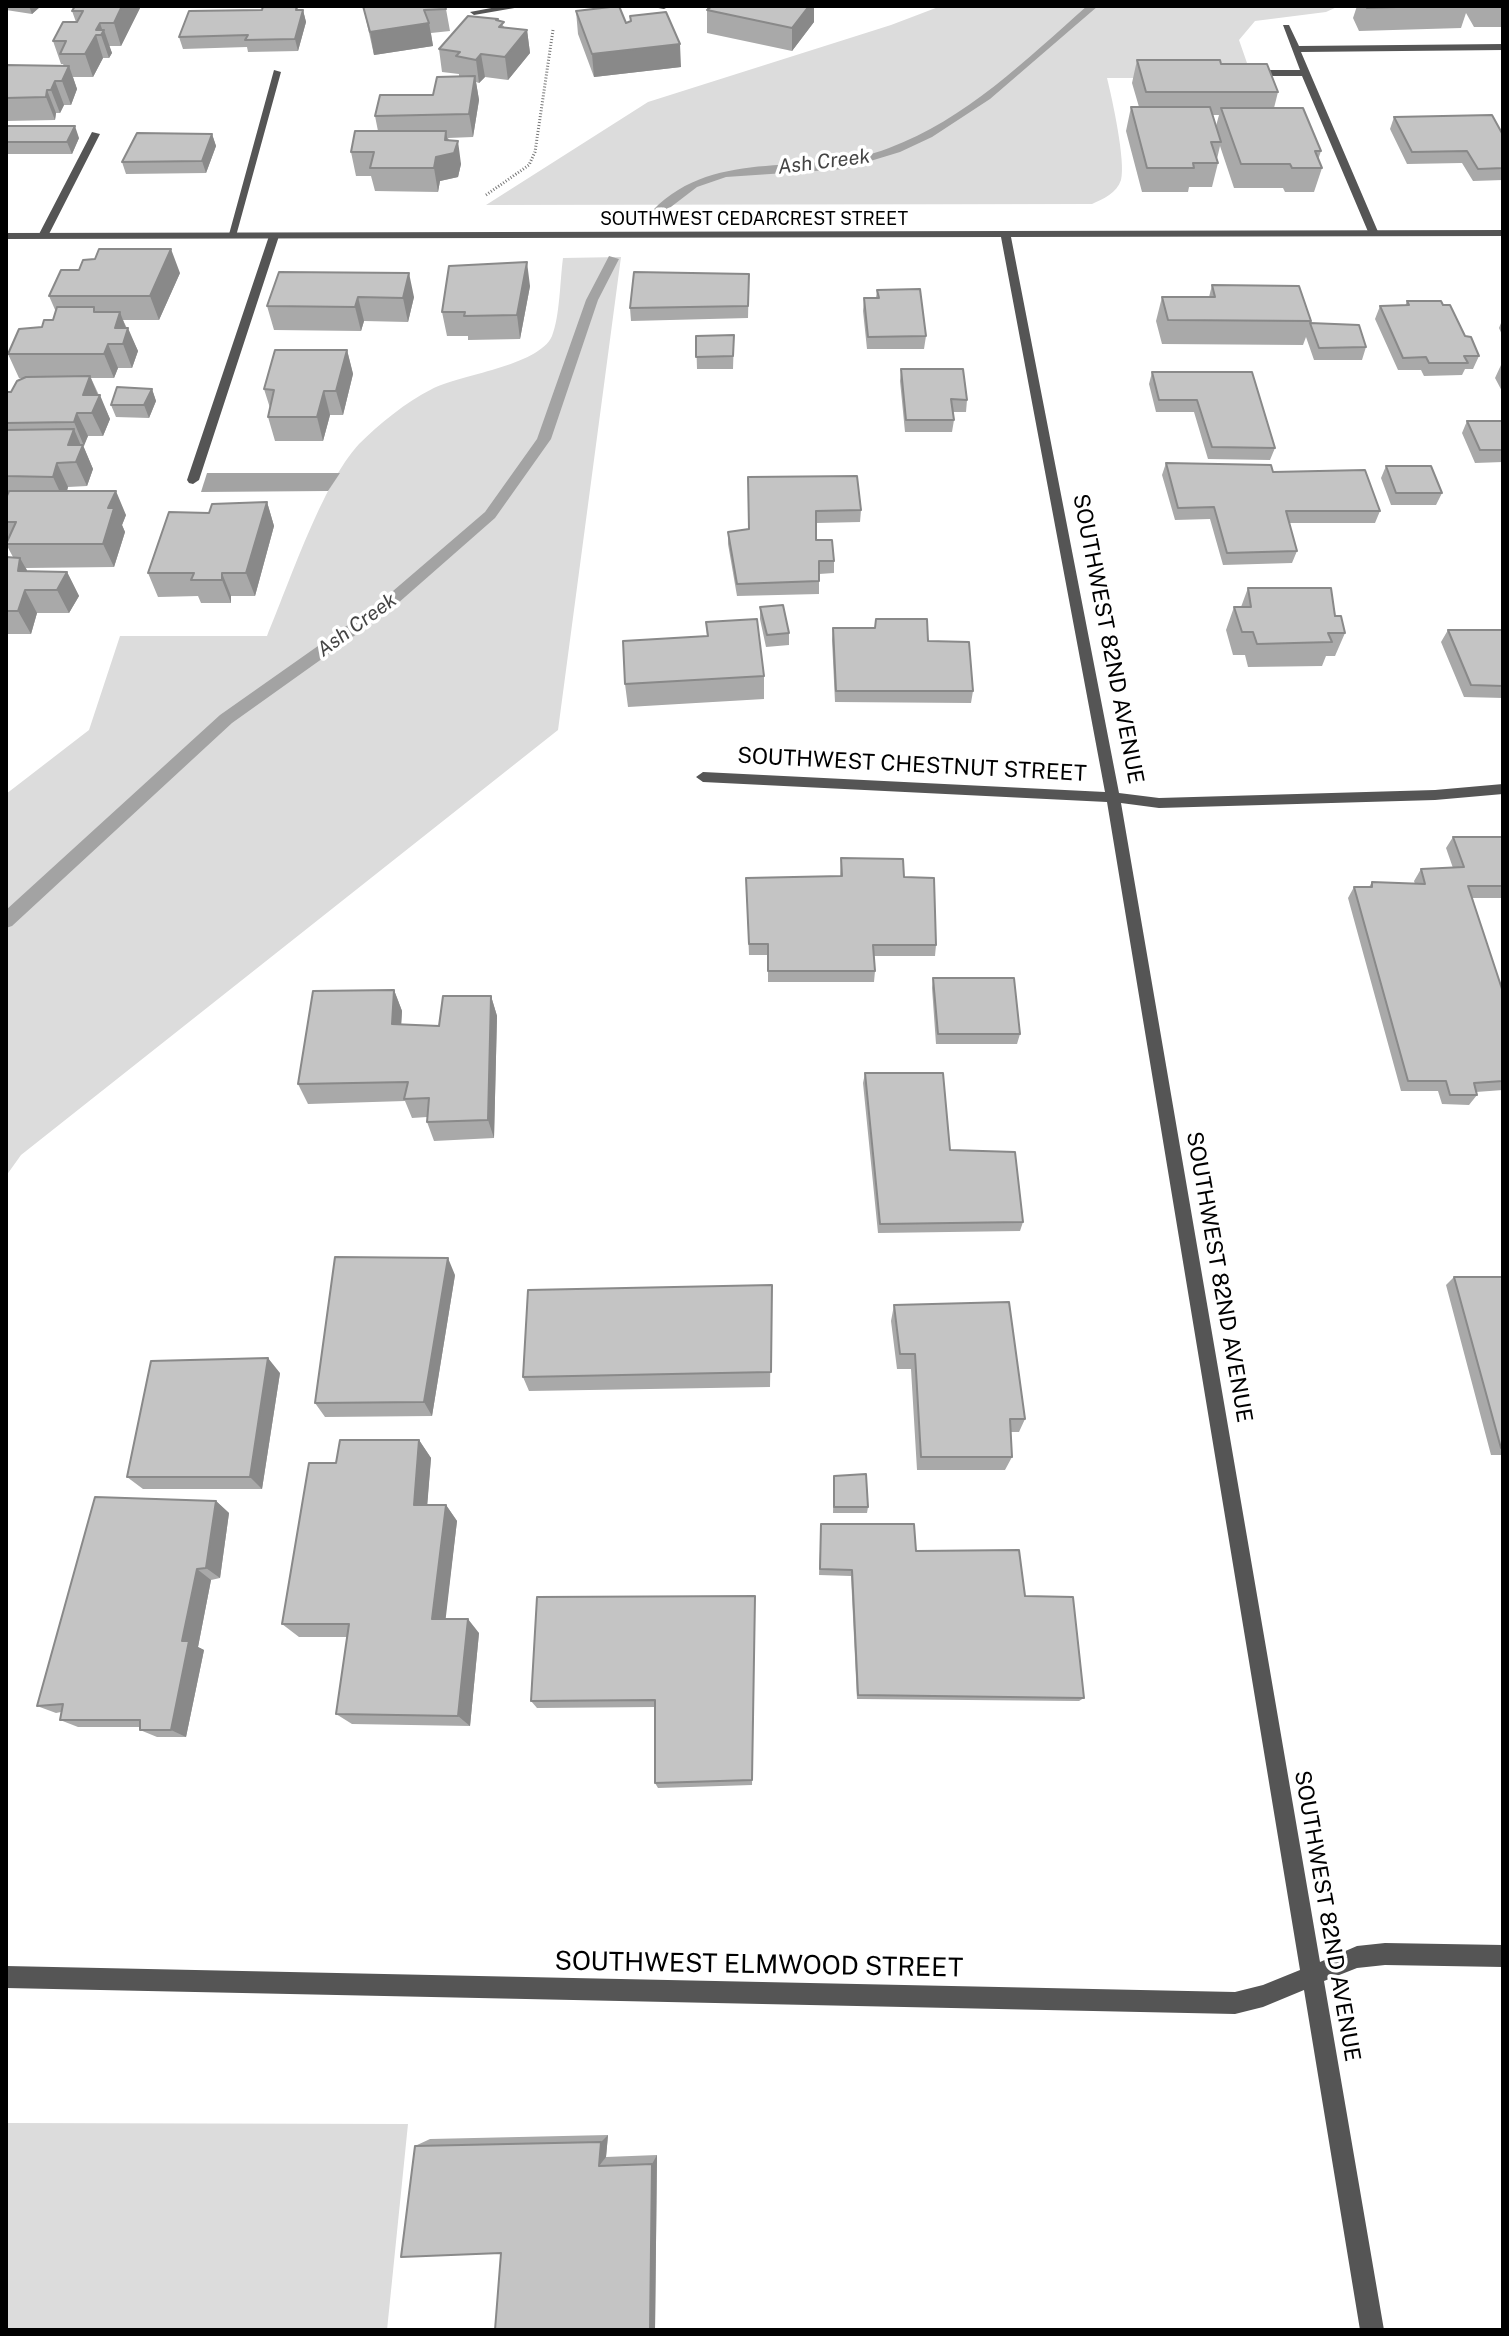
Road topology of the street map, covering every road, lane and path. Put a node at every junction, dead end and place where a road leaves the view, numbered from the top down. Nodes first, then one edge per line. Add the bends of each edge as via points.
1 (522, 6) edge
2 (651, 6) edge
3 (664, 7) edge
4 (474, 12) dead end
5 (1286, 27) dead end
6 (553, 28) dead end
7 (1503, 47) edge
8 (1295, 49) junction
9 (277, 72) dead end
10 (1237, 72) edge
11 (1306, 73) junction
12 (95, 134) dead end
13 (1503, 233) edge
14 (1374, 234) junction
15 (1006, 235) junction
16 (6, 236) edge
17 (43, 236) junction
18 (231, 236) junction
19 (274, 236) junction
20 (458, 236) junction
21 (193, 480) dead end
22 (703, 777) dead end
23 (1503, 789) edge
24 (1113, 797) junction
25 (1503, 1956) edge
26 (6, 1977) edge
27 (1313, 1977) junction
28 (1372, 2330) edge

1 - 4 street
2 - 3 street
5 - 8 street
6 - 20 path via 535,152 529,165 462,213
7 - 8 street
8 - 11 street
9 - 18 street
10 - 11 street
11 - 14 street
12 - 17 street
13 - 14 street, SOUTHWEST CEDARCREST STREET
14 - 15 street, SOUTHWEST CEDARCREST STREET
15 - 20 street, SOUTHWEST CEDARCREST STREET
15 - 24 street, SOUTHWEST 82ND AVENUE
16 - 17 street, SOUTHWEST CEDARCREST STREET
17 - 18 street, SOUTHWEST CEDARCREST STREET
18 - 19 street, SOUTHWEST CEDARCREST STREET
19 - 20 street, SOUTHWEST CEDARCREST STREET
19 - 21 street
22 - 24 street, SOUTHWEST CHESTNUT STREET
23 - 24 street, SOUTHWEST CHESTNUT STREET via 1159,803
24 - 27 street, SOUTHWEST 82ND AVENUE
25 - 27 street, SOUTHWEST ELMWOOD STREET via 1357,1957
26 - 27 street, SOUTHWEST ELMWOOD STREET via 1235,2003
27 - 28 street, SOUTHWEST 82ND AVENUE

